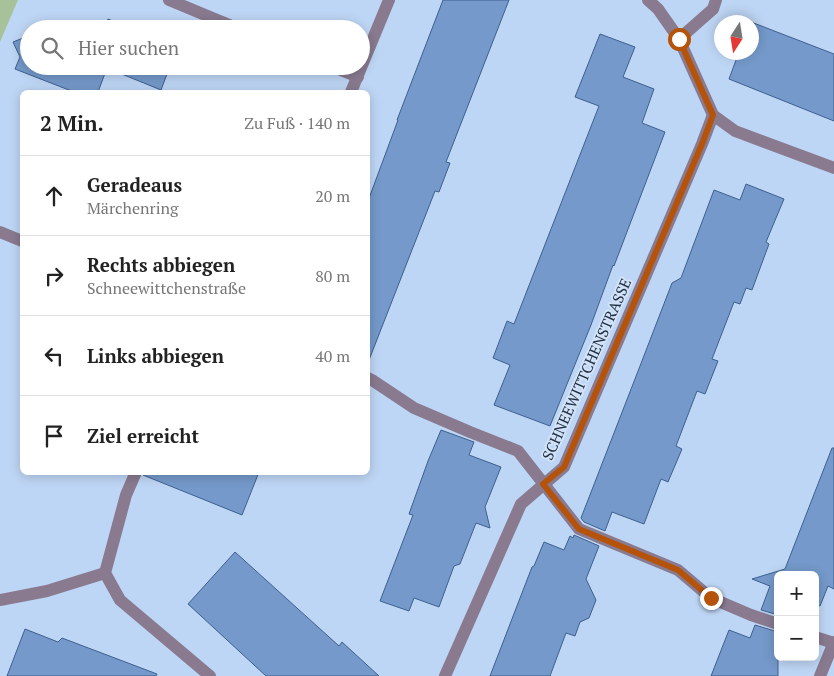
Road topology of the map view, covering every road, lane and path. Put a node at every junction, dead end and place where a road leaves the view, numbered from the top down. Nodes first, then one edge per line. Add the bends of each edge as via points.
1 (169, 0) edge
2 (389, 0) edge
3 (648, 0) edge
4 (716, 0) edge
5 (217, 20) edge
6 (679, 39) junction
7 (370, 47) edge
8 (353, 75) edge
9 (358, 77) joint
10 (352, 90) edge
11 (713, 115) junction
12 (834, 168) edge
13 (0, 232) edge
14 (20, 240) edge
15 (370, 379) edge
16 (135, 475) edge
17 (543, 484) junction
18 (105, 573) junction
19 (0, 600) edge
20 (774, 623) edge
21 (819, 638) edge
22 (834, 643) edge
23 (210, 676) edge
24 (445, 676) edge
25 (820, 676) edge

1 - 5 street
2 - 7 street
3 - 6 street
4 - 6 street via 713,9
6 - 11 street
8 - 9 street
9 - 10 street
11 - 12 street via 735,131
11 - 17 street, SCHNEEWITTCHENSTRASSE via 564,467
13 - 14 street
15 - 17 street via 414,408 518,451
16 - 18 street via 126,495
17 - 20 street via 579,529 678,570 711,598
17 - 24 street, SCHNEEWITTCHENSTRASSE via 521,504
18 - 19 street via 47,591
18 - 23 street via 120,600
21 - 22 street
22 - 25 street

